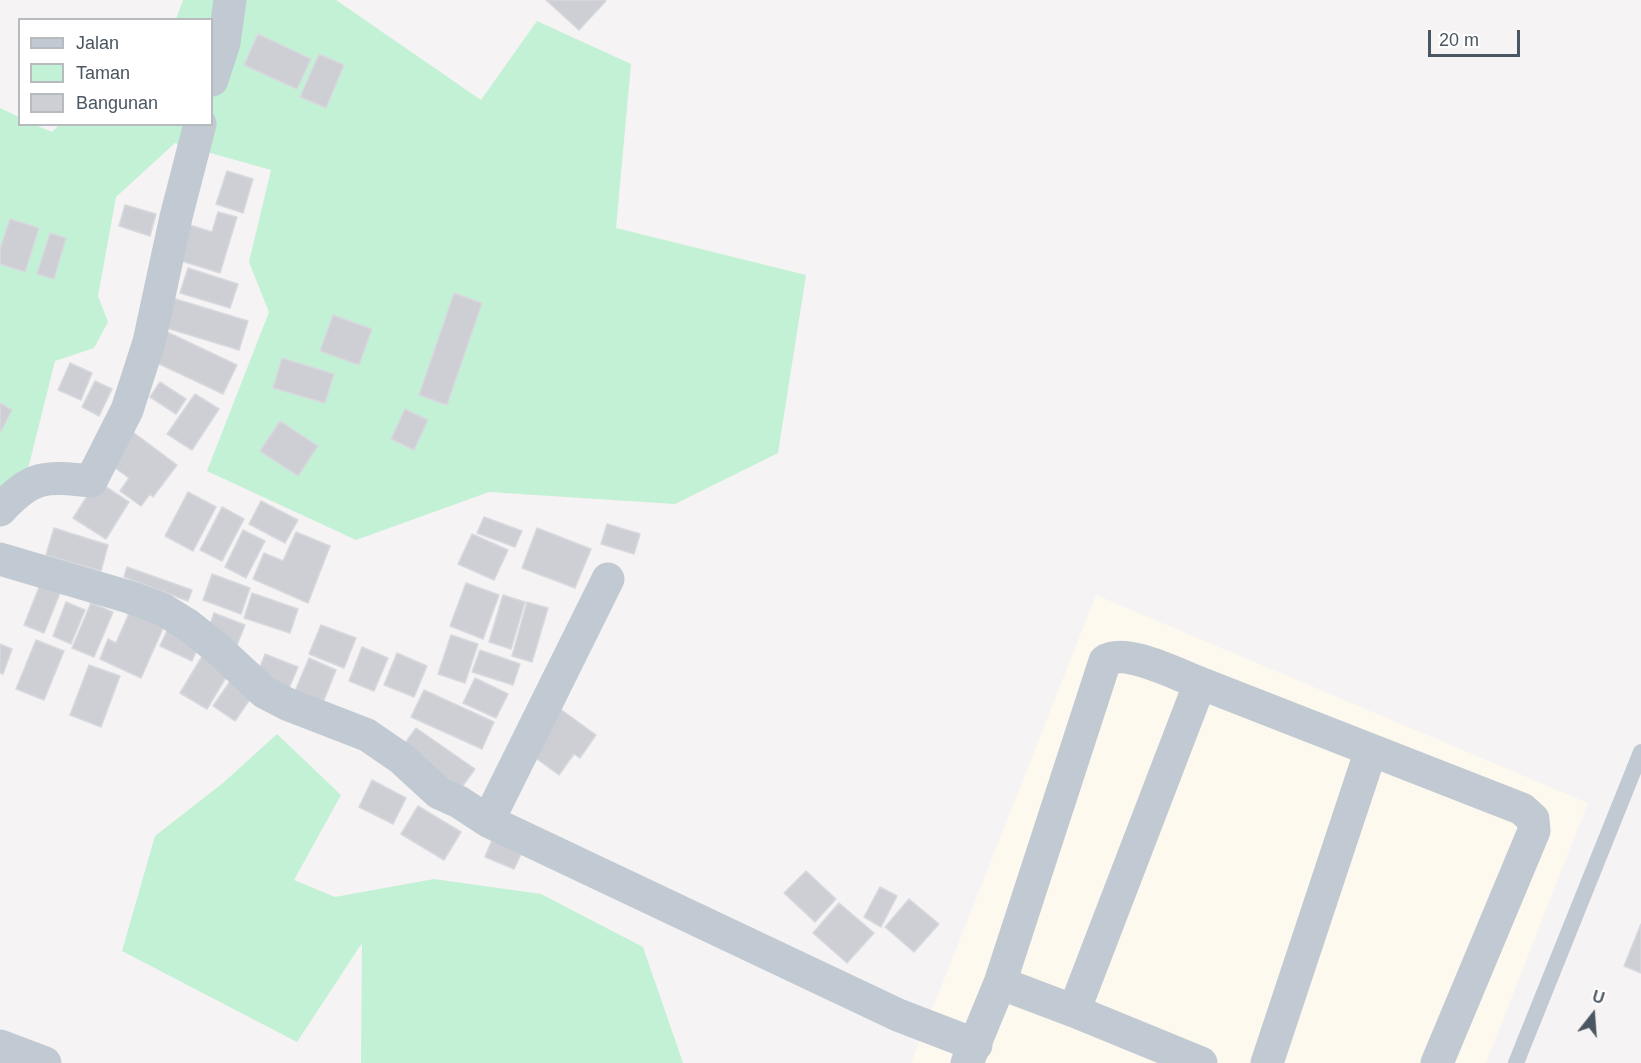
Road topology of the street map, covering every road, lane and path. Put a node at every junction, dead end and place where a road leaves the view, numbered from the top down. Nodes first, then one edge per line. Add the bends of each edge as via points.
1 (230, 0) edge
2 (213, 77) edge
3 (199, 126) edge
4 (0, 510) edge
5 (0, 559) edge
6 (608, 579) dead end
7 (1200, 683) junction
8 (1371, 750) junction
9 (1641, 752) edge
10 (488, 821) junction
11 (1000, 983) junction
12 (1074, 1011) junction
13 (0, 1046) edge
14 (972, 1054) edge
15 (45, 1063) edge
16 (1201, 1063) edge
17 (1267, 1063) edge
18 (1437, 1063) edge
19 (1516, 1063) edge

1 - 2 street via 224,43
3 - 4 street via 149,342 127,410 91,482 50,477 19,489
5 - 10 street via 162,609 212,644 264,692 367,735 402,759 439,793
6 - 10 street
7 - 8 street
7 - 11 street via 1126,656 1105,661
7 - 12 street
8 - 17 street
8 - 18 street via 1522,809 1533,819 1534,831
9 - 19 lane
10 - 14 street via 898,1015
11 - 12 street
11 - 14 street
12 - 16 street
13 - 15 street

